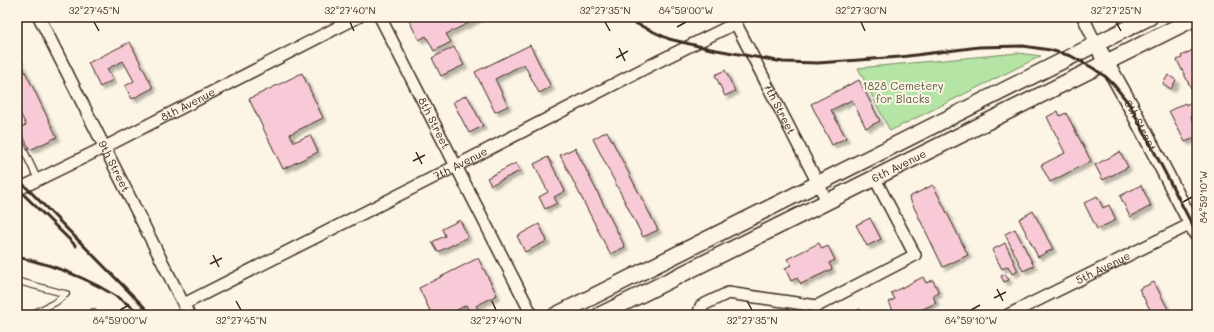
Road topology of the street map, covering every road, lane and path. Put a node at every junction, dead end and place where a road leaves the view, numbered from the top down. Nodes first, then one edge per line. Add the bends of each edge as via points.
1 (39, 17) edge
2 (358, 17) edge
3 (380, 17) edge
4 (1083, 17) edge
5 (1150, 17) edge
6 (1197, 17) edge
7 (735, 20) edge
8 (1096, 44) junction
9 (1106, 62) junction
10 (17, 141) edge
11 (105, 148) junction
12 (456, 166) junction
13 (874, 177) junction
14 (38, 180) junction
15 (818, 183) junction
16 (17, 190) edge
17 (827, 201) junction
18 (1195, 227) edge
19 (17, 281) edge
20 (184, 304) junction
21 (30, 315) edge
22 (189, 315) edge
23 (532, 315) edge
24 (556, 315) edge
25 (600, 315) edge
26 (698, 315) edge
27 (1008, 315) edge

1 - 11 street, 9th Street
2 - 11 street, 8th Avenue
3 - 12 street, 8th Street
4 - 8 street, 6th Street
5 - 8 main road, 6th Avenue
6 - 9 main road, 6th Avenue
7 - 12 street, 7th Avenue
7 - 15 street, 7th Street
8 - 9 main road, 6th Street
8 - 15 main road, 6th Avenue
9 - 13 main road, 6th Avenue
9 - 18 main road, 6th Street
10 - 14 lane via 21,144
11 - 14 street, 8th Avenue
11 - 20 street, 9th Street
12 - 20 street, 7th Avenue
12 - 23 street, 8th Street
13 - 17 main road, 6th Avenue
13 - 26 street via 915,255 817,306 728,293 701,306
14 - 16 street, 8th Avenue
15 - 17 street, 7th Street
15 - 24 main road, 6th Avenue
17 - 25 main road, 6th Avenue
18 - 27 street, 5th Avenue
19 - 21 lane via 66,294
20 - 22 street, 9th Street

